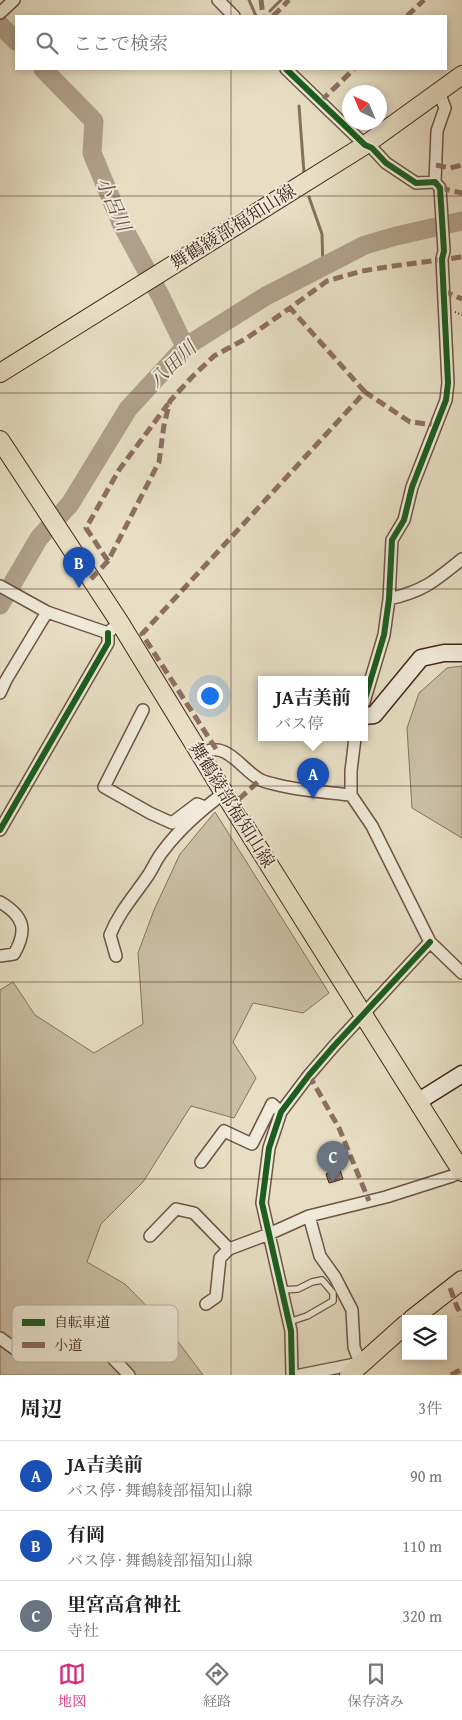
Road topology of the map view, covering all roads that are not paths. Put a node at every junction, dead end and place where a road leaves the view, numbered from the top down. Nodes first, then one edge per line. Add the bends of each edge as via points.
1 (218, 0) edge
2 (233, 15) edge
3 (287, 70) edge
4 (462, 75) edge
5 (439, 92) junction
6 (365, 145) junction
7 (435, 182) junction
8 (0, 373) edge
9 (0, 440) edge
10 (462, 559) edge
11 (0, 586) edge
12 (389, 599) junction
13 (41, 609) junction
14 (114, 628) junction
15 (462, 653) edge
16 (368, 689) edge
17 (0, 693) edge
18 (143, 710) dead end
19 (368, 716) edge
20 (355, 741) edge
21 (201, 754) junction
22 (224, 793) junction
23 (352, 795) junction
24 (205, 807) junction
25 (0, 830) edge
26 (0, 902) edge
27 (430, 942) junction
28 (0, 956) edge
29 (116, 956) dead end
30 (462, 973) edge
31 (363, 1014) junction
32 (462, 1074) edge
33 (418, 1101) junction
34 (281, 1112) junction
35 (201, 1162) dead end
36 (462, 1171) edge
37 (309, 1216) junction
38 (268, 1234) junction
39 (150, 1236) dead end
40 (229, 1249) junction
41 (462, 1280) edge
42 (281, 1290) junction
43 (206, 1304) dead end
44 (417, 1315) edge
45 (289, 1322) junction
46 (402, 1328) edge
47 (0, 1338) edge
48 (12, 1347) edge
49 (116, 1362) edge
50 (355, 1369) edge
51 (129, 1375) edge
52 (292, 1375) edge
53 (300, 1375) edge

1 - 2 street
3 - 6 street
4 - 5 main road, 舞鶴綾部福知山線
5 - 6 main road, 舞鶴綾部福知山線
5 - 7 street via 445,108 437,131
6 - 7 street via 416,183
6 - 8 main road, 舞鶴綾部福知山線
7 - 12 street via 440,188 442,203 448,383 446,400 412,487 404,520 392,540
9 - 14 main road, 舞鶴綾部福知山線 via 74,554
10 - 12 street via 421,590
11 - 13 street
12 - 16 street via 384,636
13 - 14 street
13 - 17 street
14 - 21 main road, 舞鶴綾部福知山線
14 - 25 street
15 - 19 street via 421,658 374,715
18 - 24 street via 104,787 172,823 197,804
20 - 23 street
21 - 22 main road, 舞鶴綾部福知山線
21 - 23 street via 207,750 226,751 260,780 292,789
22 - 24 street
22 - 31 main road, 舞鶴綾部福知山線
23 - 27 street via 372,826
24 - 29 street via 162,851 120,913 110,935
26 - 28 street via 20,918 23,929 14,954
27 - 30 street
27 - 31 street
31 - 33 main road, 舞鶴綾部福知山線
31 - 34 street via 309,1074
32 - 33 street
33 - 36 main road, 舞鶴綾部福知山線
34 - 35 street via 272,1104 252,1144 224,1131
34 - 38 street via 269,1148 262,1203
36 - 37 street via 386,1197
37 - 38 street
37 - 50 street via 320,1256 352,1310
38 - 40 street
38 - 42 street
39 - 40 street via 176,1209 194,1213
40 - 43 street via 220,1258 216,1297
41 - 44 main road
42 - 45 street
42 - 45 lane via 298,1289 322,1280 333,1293 332,1302
45 - 52 street
46 - 50 main road
47 - 48 street
49 - 51 street
50 - 53 street

